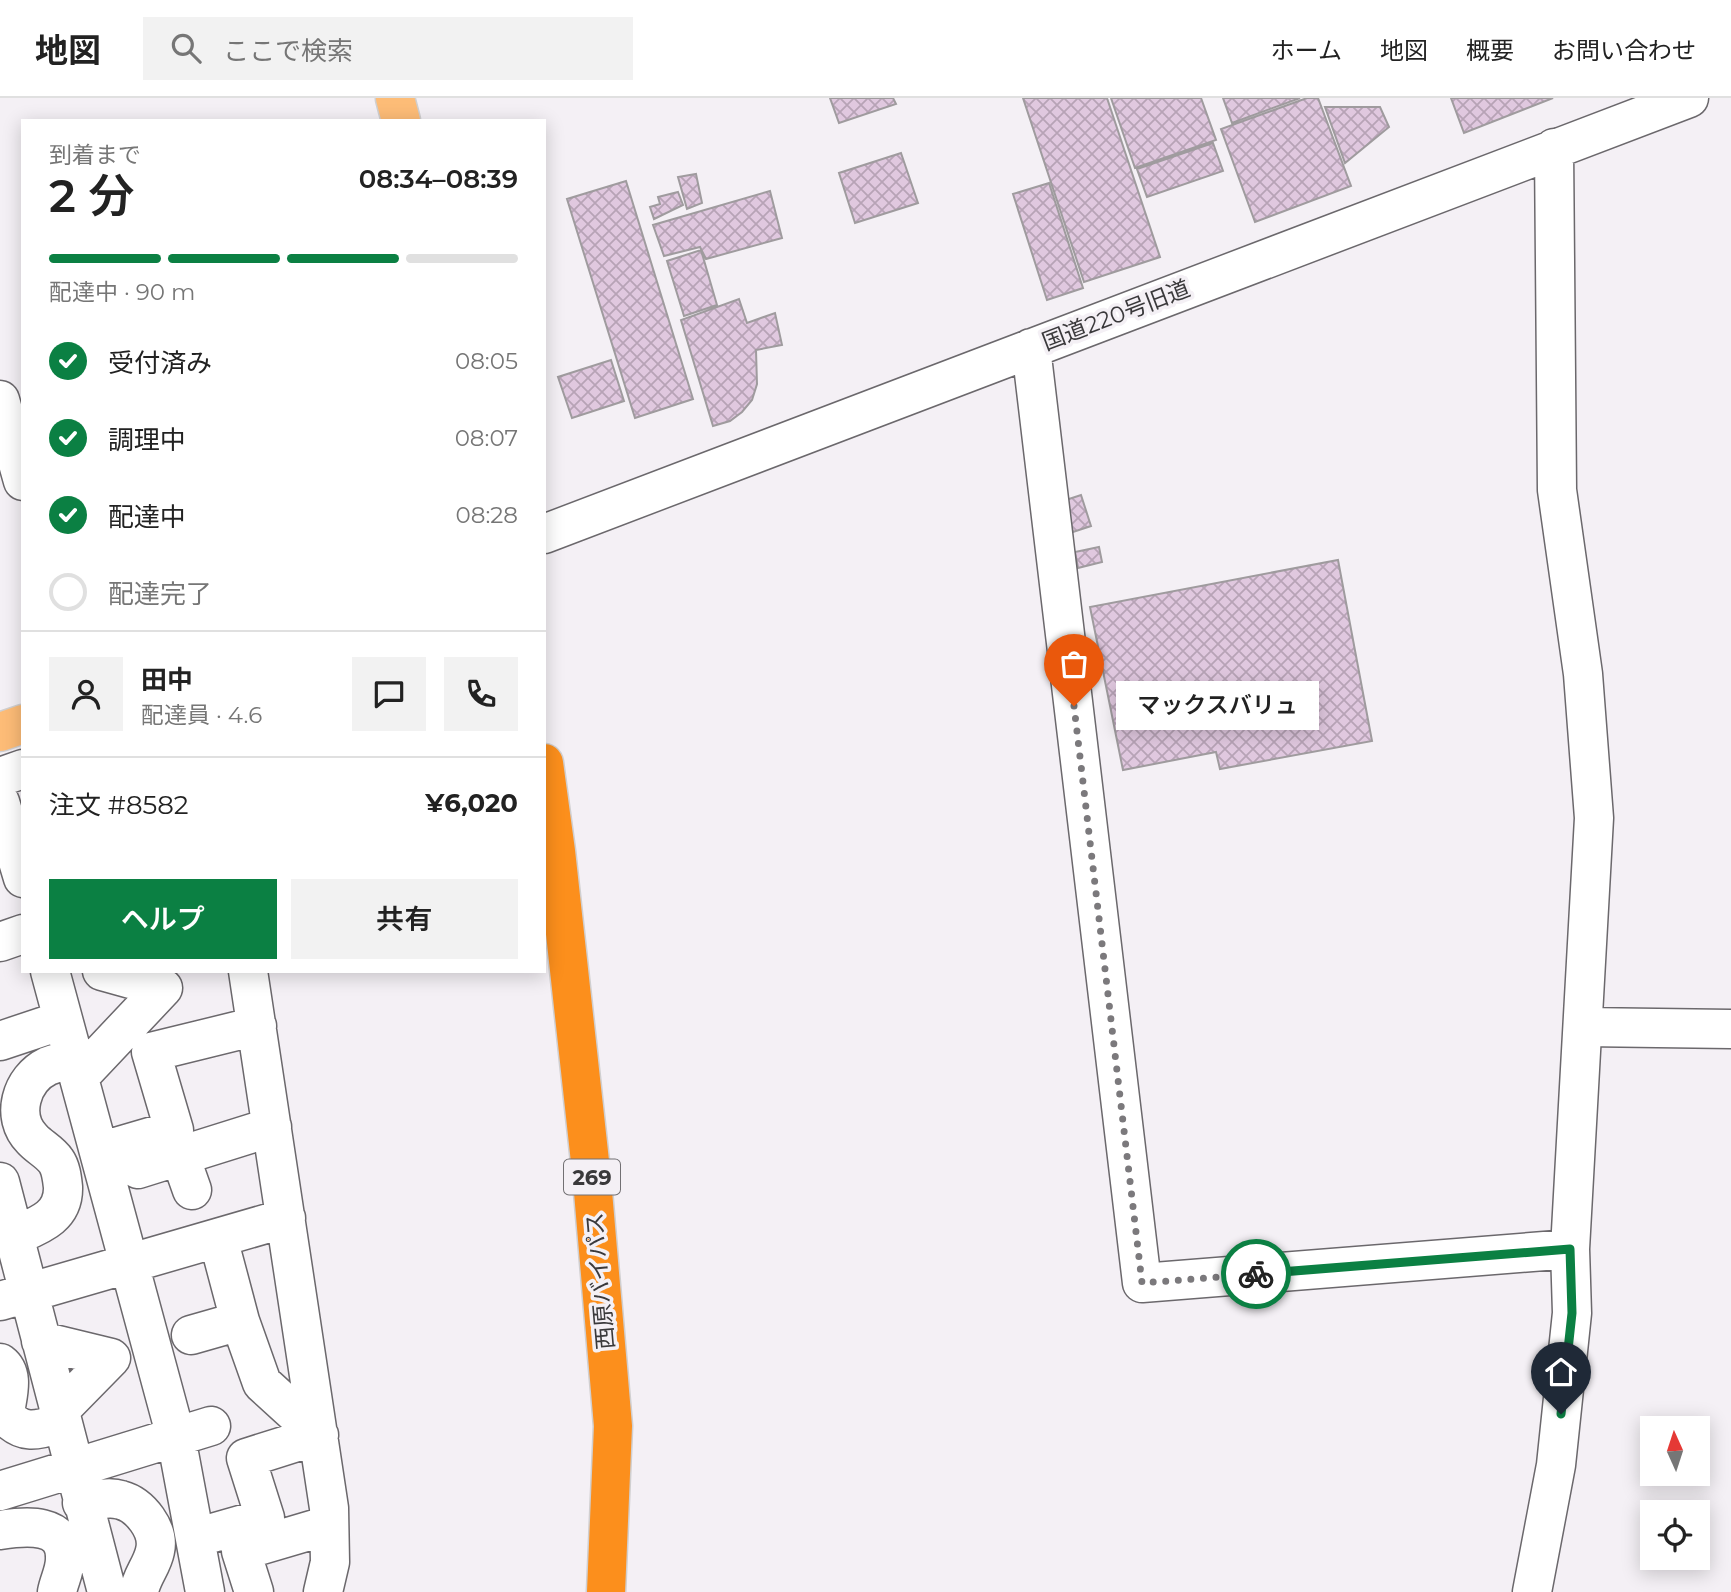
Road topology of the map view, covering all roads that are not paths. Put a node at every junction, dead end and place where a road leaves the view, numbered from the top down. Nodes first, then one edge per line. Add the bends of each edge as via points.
1 (395, 98) edge
2 (1689, 98) edge
3 (1623, 109) edge
4 (400, 119) edge
5 (1555, 148) junction
6 (1031, 348) junction
7 (0, 400) edge
8 (21, 474) edge
9 (546, 533) edge
10 (21, 724) edge
11 (0, 732) edge
12 (21, 770) edge
13 (0, 777) edge
14 (546, 778) edge
15 (0, 802) edge
16 (21, 871) edge
17 (51, 973) edge
18 (109, 973) edge
19 (248, 973) edge
20 (64, 1020) junction
21 (257, 1026) junction
22 (1584, 1027) junction
23 (1731, 1029) edge
24 (0, 1041) edge
25 (76, 1067) junction
26 (272, 1127) junction
27 (102, 1166) junction
28 (0, 1182) edge
29 (286, 1218) junction
30 (14, 1236) junction
31 (218, 1238) junction
32 (1570, 1249) junction
33 (128, 1263) junction
34 (14, 1297) edge
35 (240, 1321) junction
36 (191, 1335) dead end
37 (41, 1341) junction
38 (0, 1363) edge
39 (60, 1417) junction
40 (193, 1431) junction
41 (319, 1435) junction
42 (78, 1485) junction
43 (0, 1491) edge
44 (329, 1525) junction
45 (0, 1530) edge
46 (195, 1538) junction
47 (57, 1592) edge
48 (107, 1592) edge
49 (139, 1592) edge
50 (205, 1592) edge
51 (254, 1592) edge
52 (323, 1592) edge
53 (606, 1592) edge
54 (1532, 1592) edge

1 - 4 main road
2 - 3 street, 国道220号旧道
3 - 5 street, 国道220号旧道
5 - 6 street, 国道220号旧道
5 - 22 street via 1557,490 1583,674 1594,818
6 - 9 street, 国道220号旧道
6 - 32 street via 1142,1283
7 - 8 street
10 - 11 main road
12 - 13 street
14 - 53 highway, 西原バイパス / 269 via 590,1166 613,1426
15 - 16 street
17 - 20 street
18 - 25 street via 163,988
19 - 21 street
20 - 24 street
20 - 25 street
21 - 26 street
21 - 27 street via 151,1052 174,1130
22 - 23 street
22 - 32 street
25 - 27 street
25 - 30 street via 47,1067 23,1091 22,1123 30,1138 57,1162 63,1193 59,1209 47,1222
26 - 27 street via 186,1173
26 - 29 street
27 - 33 street
28 - 30 street
29 - 31 street
29 - 41 street
30 - 34 street
31 - 33 street
31 - 35 street
32 - 54 street via 1572,1313 1557,1451
33 - 34 street
33 - 40 street
34 - 37 street
35 - 36 street
35 - 41 street via 262,1383
37 - 39 street
37 - 39 street via 111,1358
38 - 39 street via 9,1377 5,1415 15,1426 27,1430
39 - 42 street
40 - 42 street
40 - 46 street
41 - 44 street
41 - 46 street via 246,1458 265,1518
42 - 43 street
42 - 48 street
42 - 49 street via 137,1508 148,1521 156,1550
44 - 51 street via 241,1551
44 - 52 street via 330,1562
45 - 47 street via 40,1528 55,1534 65,1558
46 - 50 street

